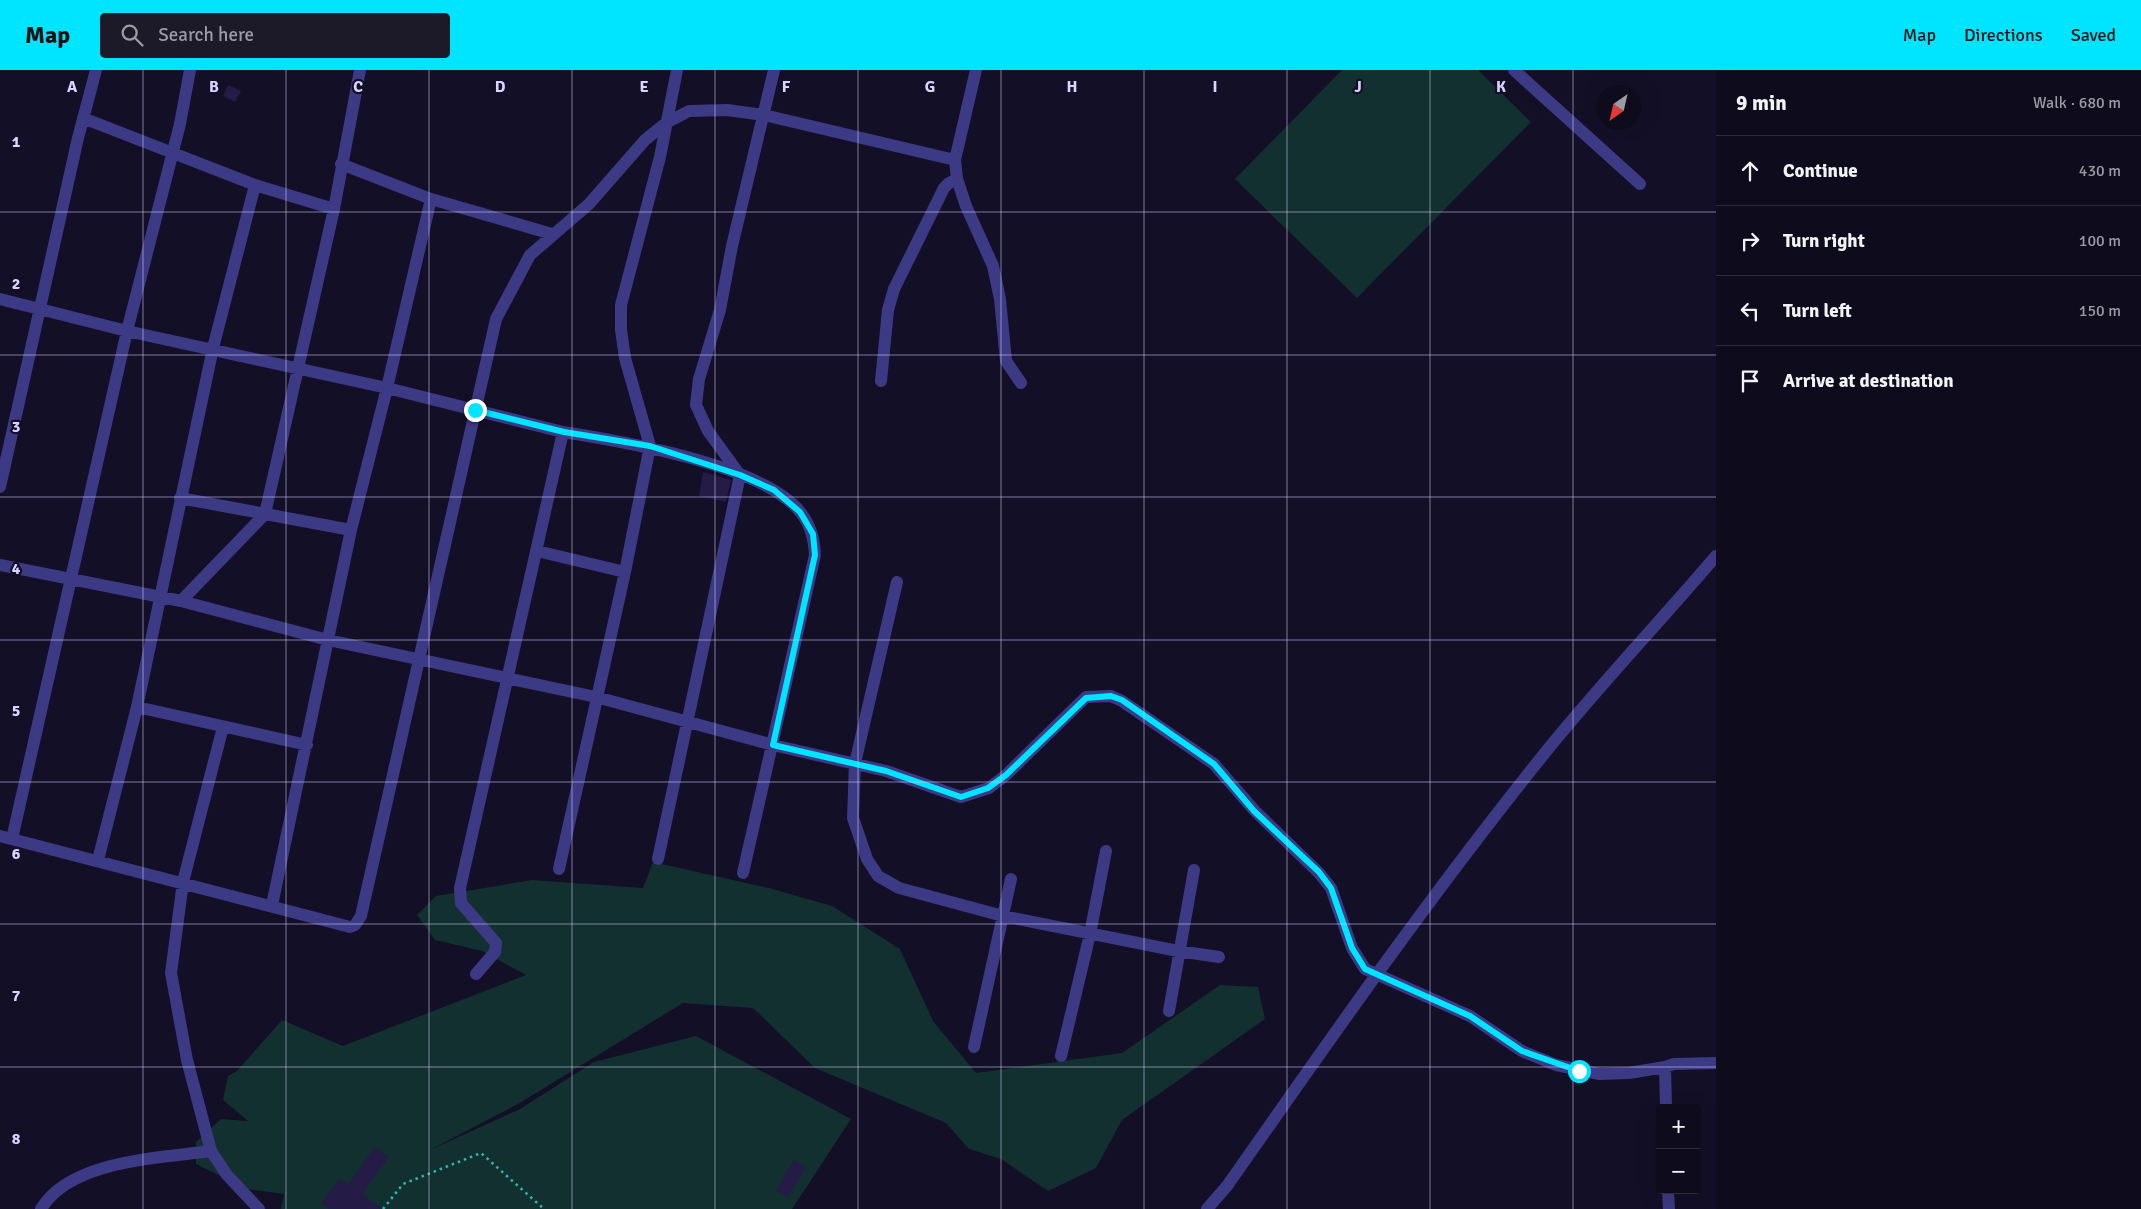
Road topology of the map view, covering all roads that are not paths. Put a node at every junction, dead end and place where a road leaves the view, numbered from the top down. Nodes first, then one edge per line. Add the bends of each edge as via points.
1 (96, 70) edge
2 (190, 70) edge
3 (360, 70) edge
4 (678, 70) edge
5 (774, 70) edge
6 (976, 70) edge
7 (1514, 70) edge
8 (764, 115) junction
9 (83, 118) junction
10 (666, 123) junction
11 (172, 155) junction
12 (955, 160) junction
13 (341, 164) junction
14 (957, 179) junction
15 (1640, 184) dead end
16 (255, 185) junction
17 (431, 199) junction
18 (334, 209) junction
19 (552, 234) junction
20 (0, 299) edge
21 (39, 310) junction
22 (127, 331) junction
23 (213, 348) junction
24 (298, 368) junction
25 (881, 381) dead end
26 (1021, 383) dead end
27 (387, 388) junction
28 (475, 410) junction
29 (564, 432) junction
30 (650, 446) junction
31 (740, 475) junction
32 (0, 487) edge
33 (180, 498) junction
34 (265, 514) junction
35 (350, 530) junction
36 (537, 550) junction
37 (1716, 556) edge
38 (0, 566) edge
39 (625, 572) junction
40 (70, 581) junction
41 (897, 582) dead end
42 (160, 598) junction
43 (181, 601) junction
44 (328, 640) junction
45 (420, 659) junction
46 (506, 678) junction
47 (596, 697) junction
48 (137, 707) junction
49 (686, 721) junction
50 (223, 727) junction
51 (307, 745) junction
52 (773, 745) junction
53 (855, 763) junction
54 (6, 837) edge
55 (1106, 851) dead end
56 (658, 859) dead end
57 (98, 860) junction
58 (559, 869) dead end
59 (1194, 870) dead end
60 (743, 873) dead end
61 (1011, 879) dead end
62 (183, 882) junction
63 (272, 905) junction
64 (1003, 916) junction
65 (1090, 934) junction
66 (1178, 951) junction
67 (1219, 957) dead end
68 (1376, 973) junction
69 (476, 974) dead end
70 (1169, 1011) dead end
71 (974, 1047) dead end
72 (1061, 1056) dead end
73 (1716, 1063) edge
74 (1665, 1067) junction
75 (1666, 1104) edge
76 (211, 1151) junction
77 (1668, 1194) edge
78 (41, 1209) edge
79 (259, 1209) edge
80 (1207, 1209) edge
81 (1669, 1209) edge

1 - 9 street
2 - 11 street
3 - 13 street
4 - 10 street
5 - 8 street
6 - 12 street
7 - 15 street
8 - 10 street via 727,110 689,111
8 - 12 street
8 - 31 street via 720,310 699,378 696,405 708,431
9 - 11 street
9 - 21 street
10 - 19 street via 645,140 589,204
10 - 30 street via 621,305 625,358
11 - 16 street
11 - 22 street
12 - 14 street
13 - 17 street
13 - 18 street
14 - 25 street via 944,188 894,290 888,310
14 - 26 street via 993,266 1006,361
16 - 18 street
16 - 23 street
17 - 19 street
17 - 27 street
18 - 24 street
19 - 28 street via 530,255 496,319
20 - 21 street
21 - 22 street
21 - 32 street
22 - 23 street
22 - 40 street
23 - 24 street
23 - 33 street
24 - 27 street
24 - 34 street
27 - 28 street
27 - 35 street
28 - 29 street
28 - 45 street
29 - 30 street
29 - 36 street
30 - 31 street
30 - 39 street
31 - 49 street
31 - 52 street via 774,490 800,512 813,534 815,555
33 - 34 street
33 - 42 street
34 - 35 street
34 - 43 street
35 - 44 street
36 - 39 street
36 - 46 street
37 - 68 street via 1541,757
38 - 40 street
39 - 47 street
40 - 42 street
40 - 54 street
41 - 53 street
42 - 43 street
42 - 48 street
43 - 44 street
44 - 45 street
44 - 51 street
45 - 46 street
45 - 63 street via 359,922 350,927
46 - 47 street
46 - 69 street via 460,888 461,903 496,943 495,952
47 - 49 street
47 - 58 street
48 - 50 street
48 - 57 street
49 - 52 street
49 - 56 street
50 - 51 street
50 - 62 street
51 - 63 street
52 - 53 street
52 - 60 street
53 - 64 street via 853,818 867,859 878,876 899,888
53 - 68 street via 955,796 968,796 988,788 1006,775 1086,698 1111,696 1122,700 1214,764 1254,811 1319,872 1331,888 1358,961 1365,969
54 - 57 street
55 - 65 street
57 - 62 street
59 - 66 street
61 - 64 street
62 - 63 street
62 - 76 street via 171,973 187,1060
64 - 65 street
64 - 71 street
65 - 66 street
65 - 72 street
66 - 67 street
66 - 70 street
68 - 74 street via 1470,1016 1522,1051 1556,1065 1600,1074
68 - 80 street via 1227,1186
73 - 74 street
74 - 75 street
76 - 78 street via 131,1162 87,1173 62,1186
76 - 79 street via 227,1175
77 - 81 street

